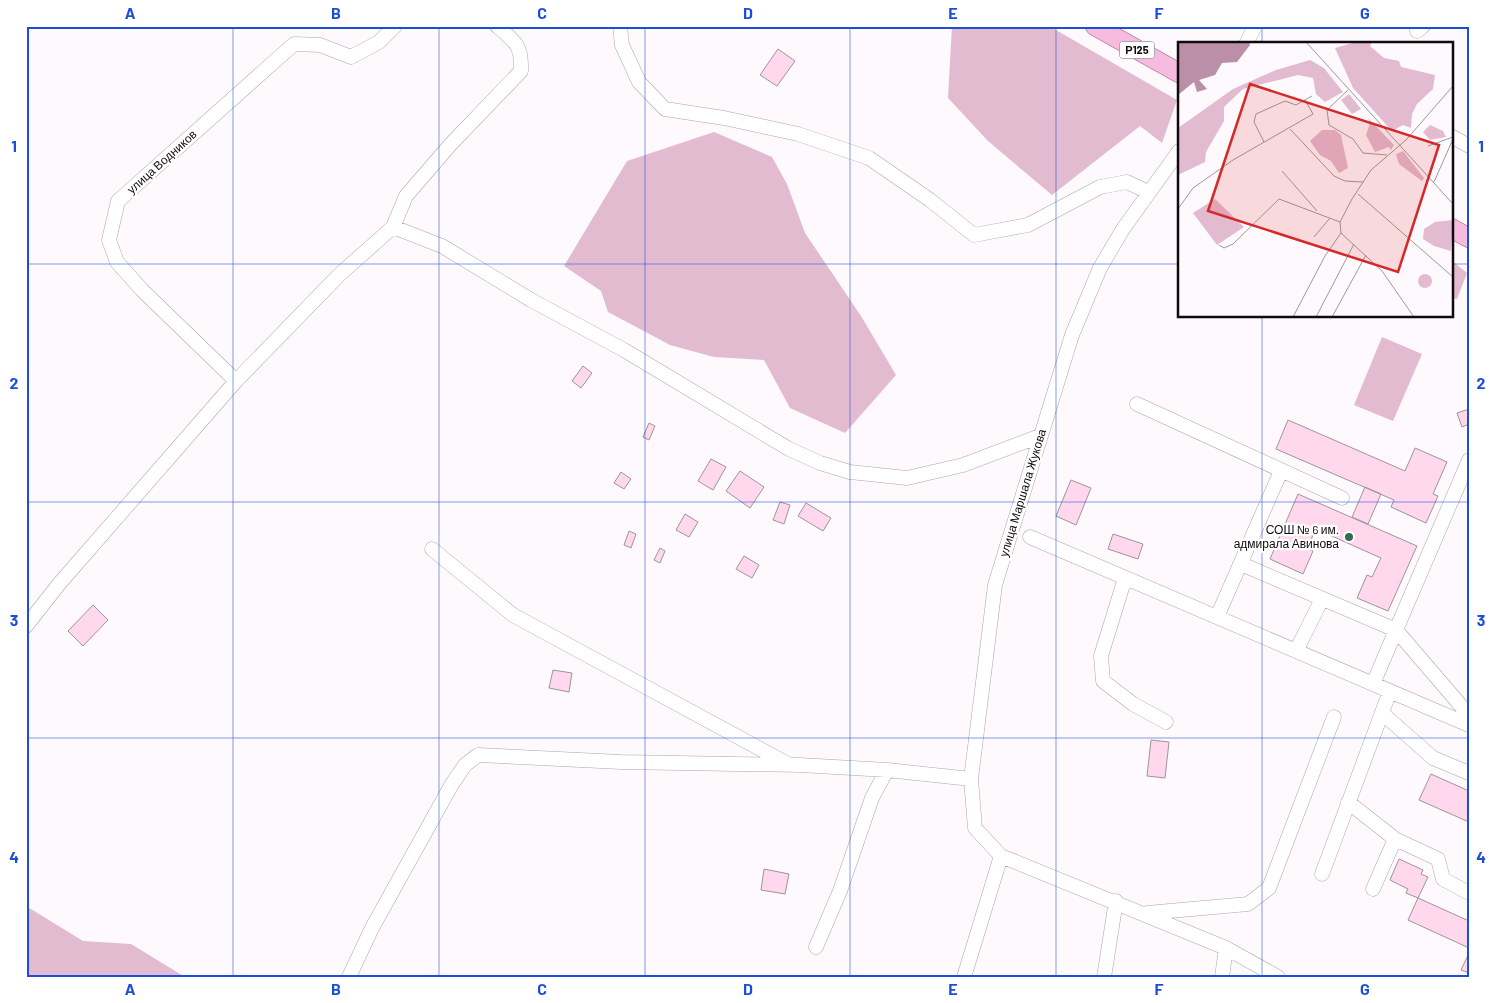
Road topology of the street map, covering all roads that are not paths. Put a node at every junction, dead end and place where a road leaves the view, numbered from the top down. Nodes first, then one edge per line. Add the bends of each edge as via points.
1 (395, 26) edge
2 (497, 26) edge
3 (620, 26) edge
4 (1095, 26) edge
5 (1178, 72) edge
6 (1452, 137) edge
7 (1469, 146) edge
8 (1178, 153) edge
9 (1148, 192) junction
10 (393, 227) junction
11 (1452, 229) edge
12 (1469, 238) edge
13 (236, 381) junction
14 (1137, 404) dead end
15 (1040, 436) junction
16 (1469, 460) edge
17 (1281, 471) junction
18 (1342, 498) dead end
19 (1030, 537) dead end
20 (432, 550) dead end
21 (1241, 564) junction
22 (1125, 578) junction
23 (1322, 598) junction
24 (1217, 617) junction
25 (26, 626) edge
26 (1396, 630) junction
27 (1296, 651) junction
28 (1373, 684) junction
29 (1390, 691) junction
30 (1382, 713) junction
31 (1334, 717) dead end
32 (1166, 722) dead end
33 (1469, 725) edge
34 (791, 765) junction
35 (887, 770) junction
36 (1469, 773) edge
37 (971, 779) junction
38 (1348, 802) junction
39 (1395, 839) junction
40 (1001, 856) junction
41 (1322, 874) dead end
42 (1373, 889) dead end
43 (1469, 892) edge
44 (1116, 901) junction
45 (1144, 913) junction
46 (816, 947) dead end
47 (1226, 948) junction
48 (349, 977) edge
49 (964, 977) edge
50 (1104, 977) edge
51 (1222, 977) edge
52 (1278, 977) edge

1 - 13 street, улица Водников via 379,42 351,56 320,44 294,44 118,202 109,240 117,262
2 - 10 street via 522,53 521,71 406,196
3 - 9 street via 622,45 639,82 665,109 798,134 869,158 974,235 1028,225 1100,187 1127,182
4 - 5 main road, Р125
6 - 7 street
8 - 9 street, улица Маршала Жукова
9 - 15 street, улица Маршала Жукова via 1100,268 1072,335
10 - 13 street via 339,275
10 - 15 street via 442,246 531,300 820,463 850,472 907,478 963,465
11 - 12 main road
13 - 25 street
14 - 17 street
15 - 37 street, улица Маршала Жукова via 996,585
16 - 26 street
17 - 18 street
17 - 21 street
19 - 22 street
20 - 34 street via 512,615
21 - 23 street
21 - 24 street
22 - 24 street
22 - 32 street via 1102,656 1103,681 1133,704
23 - 26 street
23 - 27 street
24 - 27 street
26 - 28 street
26 - 33 street via 1462,707
27 - 28 street
28 - 29 street
29 - 30 street
29 - 33 street
30 - 36 street via 1433,758
30 - 38 street
31 - 45 street via 1269,888 1248,904
34 - 35 street
34 - 48 street via 478,755 465,765 452,784 372,928
35 - 37 street
35 - 46 street via 872,798 840,891
37 - 40 street, улица Маршала Жукова via 975,828
38 - 39 street
38 - 41 street
39 - 42 street
39 - 43 street via 1438,859 1442,879
40 - 44 street
40 - 49 street
44 - 45 street
44 - 50 street
45 - 47 street
47 - 51 street
47 - 52 street

